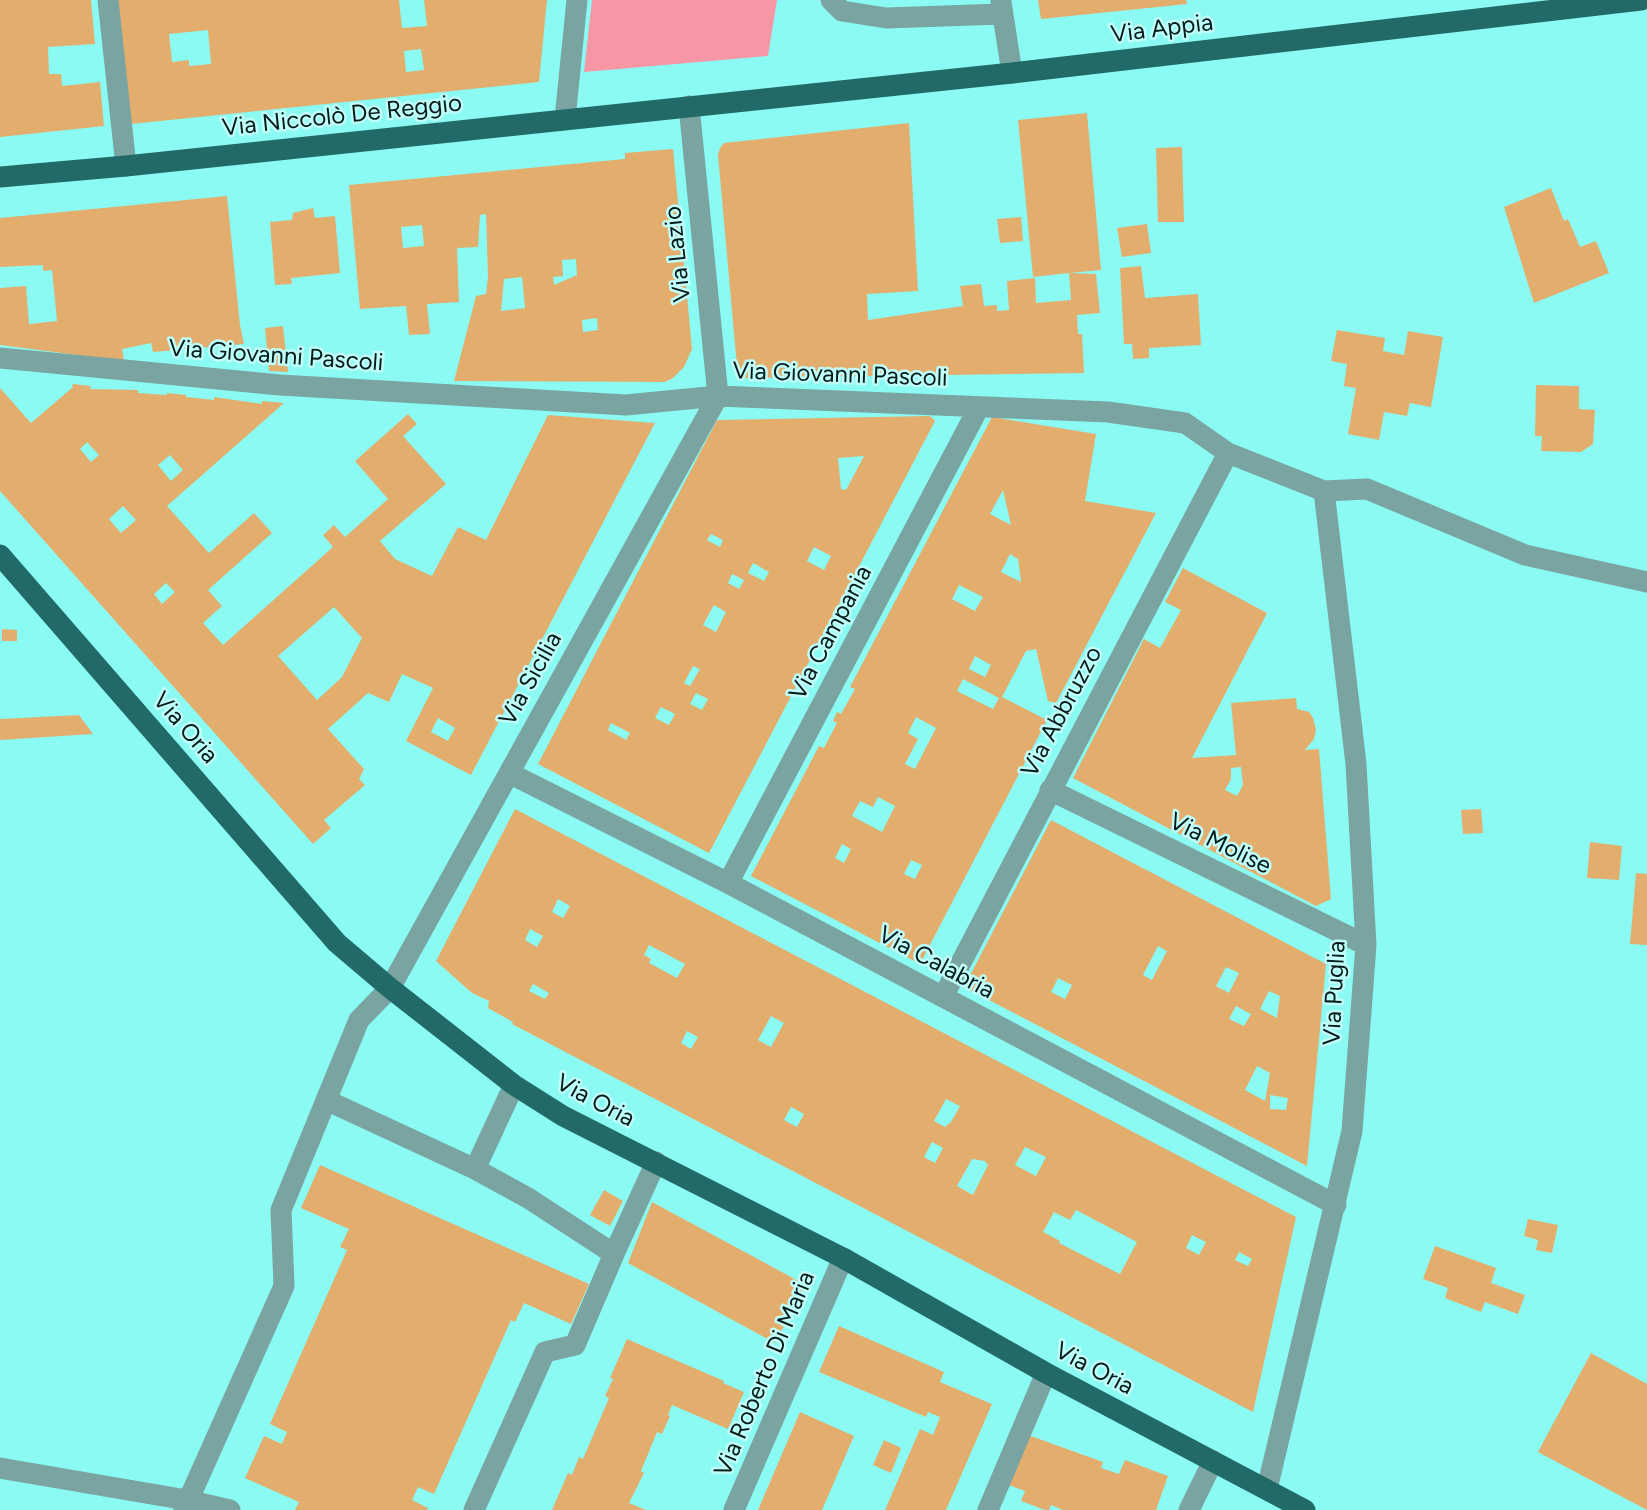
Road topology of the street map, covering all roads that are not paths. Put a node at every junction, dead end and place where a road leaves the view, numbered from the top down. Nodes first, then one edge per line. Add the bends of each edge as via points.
1 (108, 0) edge
2 (577, 0) edge
3 (831, 0) edge
4 (1641, 0) edge
5 (1001, 7) edge
6 (1012, 73) junction
7 (689, 106) junction
8 (565, 119) junction
9 (126, 166) junction
10 (0, 177) edge
11 (0, 358) edge
12 (718, 396) junction
13 (979, 407) junction
14 (1228, 453) junction
15 (1324, 491) junction
16 (0, 555) edge
17 (1647, 582) edge
18 (509, 773) junction
19 (1050, 790) junction
20 (728, 883) junction
21 (1366, 945) junction
22 (390, 988) junction
23 (943, 997) junction
24 (514, 1085) junction
25 (326, 1100) junction
26 (656, 1162) junction
27 (475, 1169) junction
28 (1336, 1205) junction
29 (614, 1254) junction
30 (844, 1258) junction
31 (1046, 1373) junction
32 (1213, 1461) junction
33 (0, 1468) edge
34 (1267, 1489) junction
35 (185, 1505) edge
36 (230, 1510) edge
37 (474, 1510) edge
38 (734, 1510) edge
39 (988, 1510) edge
40 (1189, 1510) edge
41 (1305, 1510) edge

1 - 9 street
2 - 8 street
3 - 5 street via 842,11 886,18
4 - 6 main road, Via Appia
5 - 6 street
6 - 7 main road, Via Appia
7 - 8 main road, Via Niccolò De Reggio
7 - 12 street, Via Lazio
8 - 9 main road, Via Niccolò De Reggio
9 - 10 main road, Via Niccolò De Reggio
11 - 12 street, Via Giovanni Pascoli via 280,385 626,405
12 - 13 street, Via Giovanni Pascoli
12 - 18 street, Via Sicilia
13 - 14 street, Via Giovanni Pascoli via 1108,412 1185,423
13 - 20 street, Via Campania
14 - 15 street, Via Giovanni Pascoli
14 - 19 street, Via Abbruzzo
15 - 17 street, Via Giovanni Pascoli via 1367,489 1525,555
15 - 21 street, Via Puglia via 1356,764
16 - 22 main road, Via Oria via 337,943
18 - 20 street, Via Calabria
18 - 22 street, Via Sicilia
19 - 21 street, Via Molise
19 - 23 street, Via Abbruzzo
20 - 23 street, Via Calabria
21 - 28 street, Via Puglia via 1352,1131
22 - 24 main road, Via Oria
22 - 25 street, Via Sicilia via 359,1020
23 - 28 street, Via Calabria
24 - 26 main road, Via Oria via 563,1116
24 - 27 street
25 - 27 street
25 - 35 street, Via Sicilia via 281,1210 284,1286
26 - 29 street
26 - 30 main road, Via Oria
27 - 29 street
28 - 34 street, Via Puglia
29 - 37 street via 575,1345 545,1352
30 - 31 main road, Via Oria
30 - 38 street, Via Roberto Di Maria
31 - 32 main road, Via Oria
31 - 39 street
32 - 34 main road, Via Oria
32 - 40 street
33 - 35 street
34 - 41 main road, Via Oria
35 - 36 street

